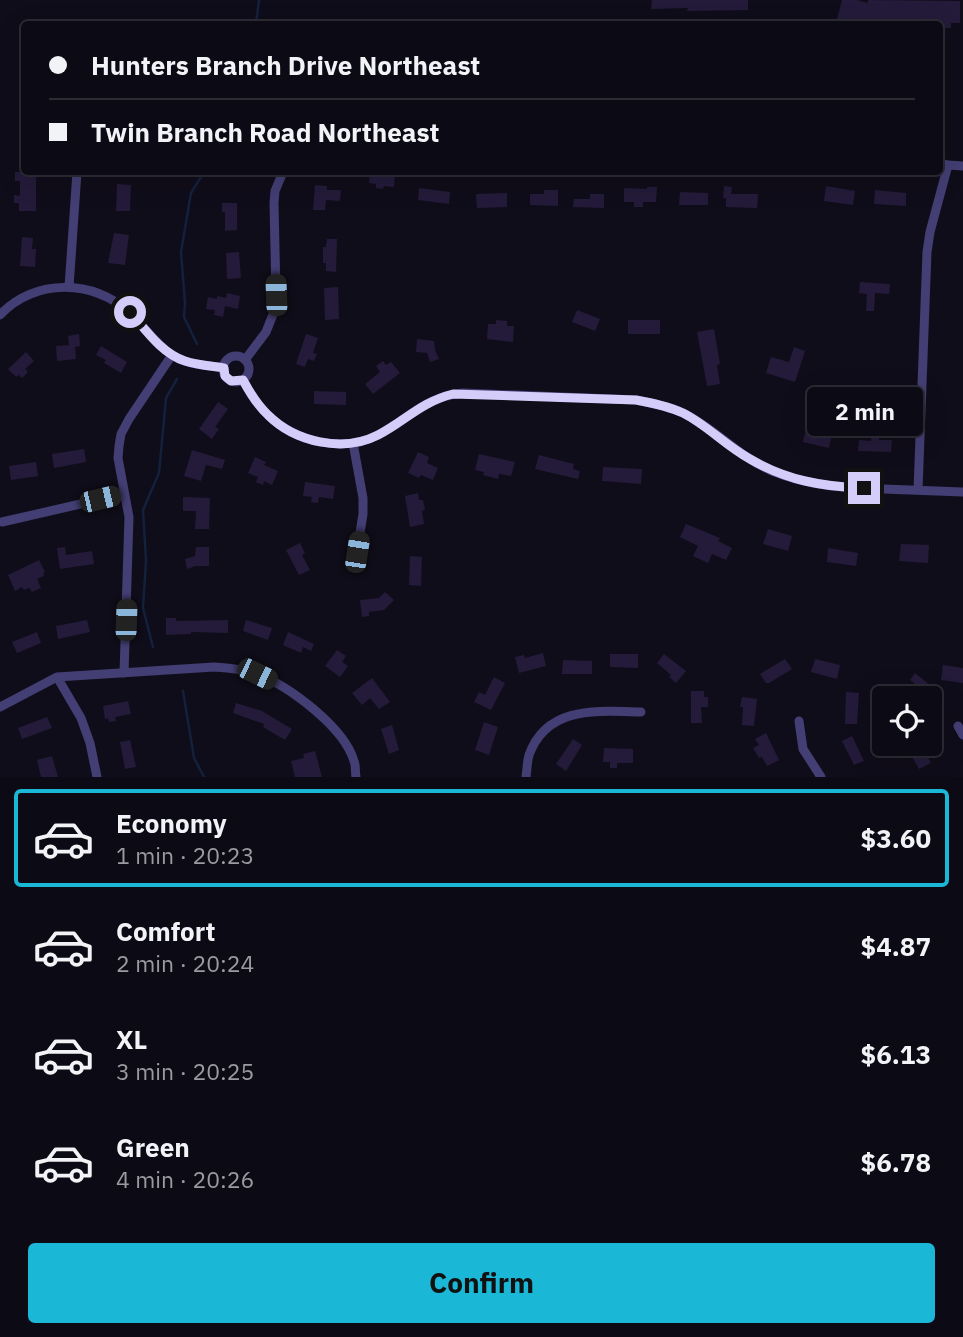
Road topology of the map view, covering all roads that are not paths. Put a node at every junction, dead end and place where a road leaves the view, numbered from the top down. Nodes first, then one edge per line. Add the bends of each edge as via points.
1 (944, 164) edge
2 (963, 166) edge
3 (77, 175) edge
4 (282, 175) edge
5 (942, 175) edge
6 (69, 287) junction
7 (0, 315) edge
8 (172, 355) junction
9 (245, 360) junction
10 (224, 368) junction
11 (243, 380) junction
12 (353, 443) junction
13 (918, 490) junction
14 (963, 492) edge
15 (124, 494) junction
16 (2, 522) dead end
17 (357, 552) dead end
18 (124, 673) junction
19 (57, 677) junction
20 (0, 708) edge
21 (641, 712) dead end
22 (799, 721) dead end
23 (97, 777) edge
24 (356, 777) edge
25 (526, 777) edge
26 (821, 777) edge

1 - 2 street
3 - 6 street
4 - 9 street via 274,204 274,312
5 - 13 street via 927,252
6 - 7 street via 25,296
6 - 8 street via 118,303
8 - 10 street
8 - 15 street via 121,434 118,458
9 - 10 street via 232,357
9 - 11 street via 248,371
10 - 11 street via 231,381
11 - 12 street via 269,417 290,432 321,442
12 - 13 street via 379,435 425,404 453,394 636,400 683,413 748,458 794,479 836,487
12 - 17 street via 363,498
13 - 14 street
15 - 16 street
15 - 18 street via 129,517
18 - 19 street
18 - 24 street via 214,667 257,674 312,708 342,738 354,760
19 - 20 street
19 - 23 street via 80,718
21 - 25 street via 597,711 558,720 536,742
22 - 26 street via 803,749

